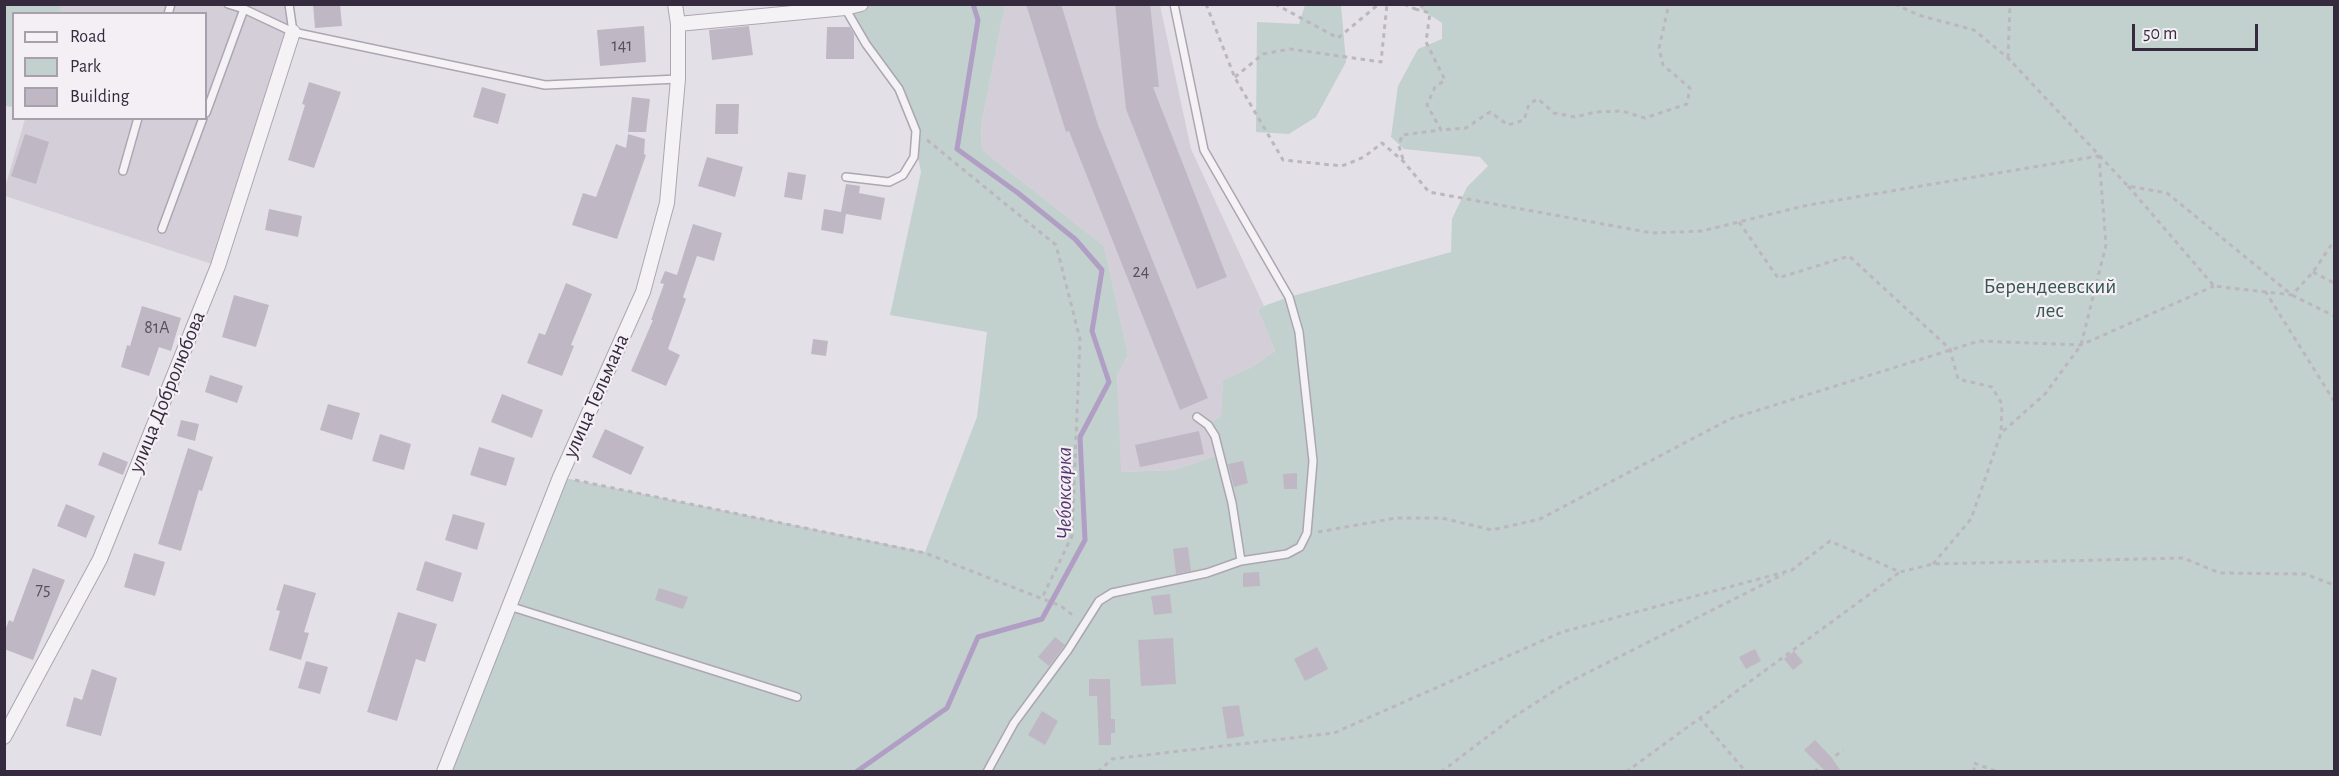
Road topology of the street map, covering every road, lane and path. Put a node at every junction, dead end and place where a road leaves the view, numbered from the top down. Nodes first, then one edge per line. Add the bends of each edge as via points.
1 (228, 4) edge
2 (289, 4) edge
3 (675, 4) edge
4 (861, 4) edge
5 (1174, 4) edge
6 (1206, 4) edge
7 (1275, 4) edge
8 (1379, 4) edge
9 (1387, 4) edge
10 (1404, 4) edge
11 (1425, 4) edge
12 (1669, 4) edge
13 (1895, 4) edge
14 (2010, 4) edge
15 (845, 8) junction
16 (244, 9) junction
17 (1415, 9) junction
18 (678, 24) junction
19 (292, 32) junction
20 (2008, 58) junction
21 (1235, 78) junction
22 (678, 79) junction
23 (207, 110) edge
24 (137, 120) edge
25 (202, 120) edge
26 (916, 130) junction
27 (1441, 130) junction
28 (2099, 156) junction
29 (1403, 161) junction
30 (123, 171) dead end
31 (846, 177) dead end
32 (2128, 186) junction
33 (1739, 222) junction
34 (162, 229) dead end
35 (2334, 240) edge
36 (2313, 272) junction
37 (2334, 283) edge
38 (2214, 286) junction
39 (2265, 291) junction
40 (2292, 295) junction
41 (2334, 316) edge
42 (2081, 345) junction
43 (1950, 348) junction
44 (2334, 401) edge
45 (1197, 417) dead end
46 (2001, 433) junction
47 (560, 477) junction
48 (1307, 533) junction
49 (1241, 561) junction
50 (1933, 564) junction
51 (1792, 570) junction
52 (1900, 572) junction
53 (2334, 585) edge
54 (1042, 598) junction
55 (509, 606) junction
56 (1083, 624) junction
57 (796, 698) dead end
58 (1699, 717) junction
59 (4, 737) edge
60 (1843, 750) dead end
61 (444, 771) edge
62 (987, 771) edge
63 (1098, 771) edge
64 (1441, 771) edge
65 (1626, 771) edge
66 (1746, 771) edge
67 (1814, 771) edge
68 (1974, 771) edge
69 (1998, 771) edge

1 - 16 lane
2 - 19 lane
3 - 18 street, улица Тельмана
4 - 15 street
5 - 48 lane via 1204,150 1289,297 1299,332 1313,462
6 - 21 path
7 - 8 path via 1338,38
9 - 21 path via 1381,62 1290,49 1263,54
10 - 17 path
11 - 17 path
12 - 27 path via 1659,48 1663,65 1690,88 1687,104 1645,118 1622,111 1575,117 1554,113 1538,99 1529,104 1524,120 1508,125 1490,112 1466,128
13 - 20 path via 1918,15 1974,30
14 - 20 path
15 - 18 street
15 - 26 lane via 899,89
16 - 19 lane
16 - 23 lane
17 - 27 path via 1430,13 1426,42 1445,80 1435,87 1427,105
18 - 22 street, улица Тельмана
19 - 22 lane via 545,85
19 - 59 street, улица Добролюбова via 218,266 100,559
20 - 28 path
21 - 29 path via 1283,160 1342,166 1364,157 1382,143
22 - 47 street, улица Тельмана via 667,203 643,292
24 - 30 lane
25 - 34 lane
26 - 31 lane via 914,157 903,175 889,182
26 - 54 path via 1056,245 1080,339 1072,536
27 - 29 path via 1402,135 1399,146
28 - 32 path
28 - 33 path via 1808,205
28 - 42 path via 2106,245
29 - 33 path via 1429,192 1652,233 1702,231
32 - 38 path
32 - 40 path via 2167,193
33 - 43 path via 1778,278 1848,256
35 - 36 path
36 - 37 path
36 - 40 path
38 - 39 path
38 - 42 path
39 - 40 path
39 - 44 path
40 - 41 path
42 - 43 path via 1979,341
42 - 46 path via 2045,394
43 - 46 path via 1958,379 1992,387 2002,404
43 - 48 path via 1730,419 1540,519 1492,530 1442,518 1396,518
45 - 49 lane via 1215,436
46 - 50 path via 1971,519
47 - 54 path via 925,553
47 - 55 street, улица Тельмана
48 - 49 lane via 1300,547 1287,554
49 - 56 lane via 1207,573 1112,593
50 - 52 path
50 - 53 path via 2183,558 2220,573 2305,574
51 - 52 path via 1830,541
51 - 63 path via 1562,632 1334,733 1112,759
51 - 64 path via 1565,684
52 - 58 path
54 - 56 path via 1061,606
55 - 57 lane
55 - 61 street, улица Тельмана
56 - 62 lane via 1014,723
58 - 65 path
58 - 66 path
60 - 67 path
68 - 69 path via 1974,763

